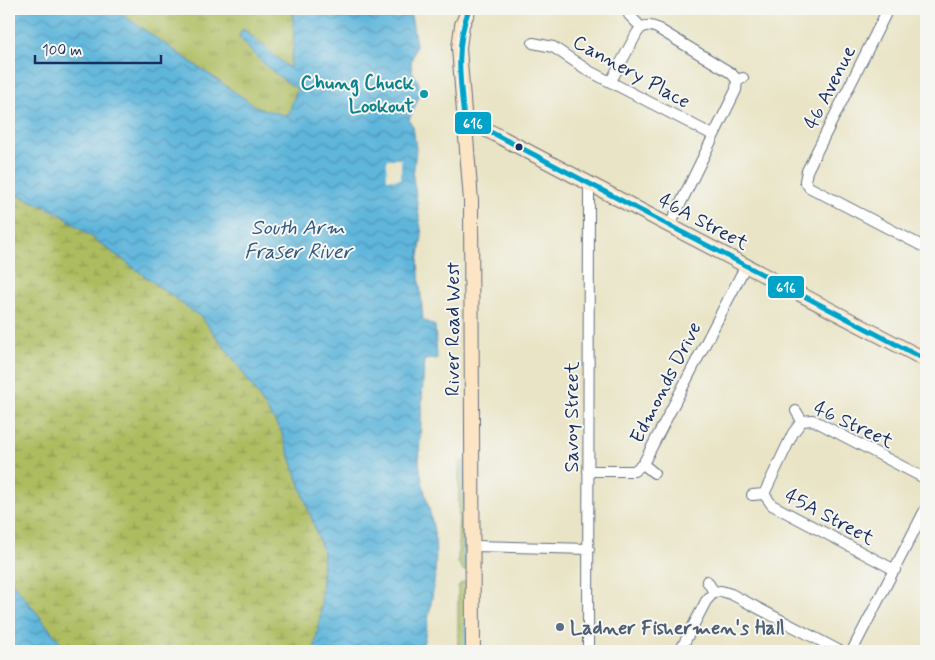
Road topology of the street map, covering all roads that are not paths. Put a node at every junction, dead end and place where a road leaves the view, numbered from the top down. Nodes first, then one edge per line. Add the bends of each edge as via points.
1 (469, 9) edge
2 (888, 9) edge
3 (629, 15) dead end
4 (641, 28) junction
5 (533, 43) dead end
6 (611, 81) junction
7 (464, 118) junction
8 (713, 135) junction
9 (589, 183) junction
10 (670, 225) junction
11 (926, 248) edge
12 (746, 265) junction
13 (926, 360) edge
14 (796, 411) dead end
15 (802, 421) junction
16 (643, 464) junction
17 (588, 471) junction
18 (654, 473) dead end
19 (926, 479) edge
20 (764, 494) junction
21 (752, 495) dead end
22 (926, 508) edge
23 (473, 546) junction
24 (589, 549) junction
25 (894, 570) junction
26 (707, 581) dead end
27 (714, 592) junction
28 (473, 651) edge
29 (588, 651) edge
30 (680, 651) edge
31 (840, 651) edge
32 (852, 651) edge

1 - 7 main road, River Road West via 462,26 459,48
2 - 11 street, 46 Avenue via 807,171 805,181 809,187
3 - 4 street
4 - 6 street
4 - 8 street via 648,25 657,28 740,79
5 - 6 street, Cannery Place via 553,47
6 - 8 street, Cannery Place
7 - 9 main road, 46A Street
7 - 23 main road, River Road West via 470,201
8 - 10 street
9 - 10 main road, 46A Street
9 - 17 street, Savoy Street
10 - 12 main road, 46A Street
12 - 13 main road, 46A Street
12 - 16 street, Edmonds Drive
14 - 15 street, 46 Street
15 - 19 street, 46 Street via 813,420
15 - 20 street
16 - 17 street, Edmonds Drive via 634,471
16 - 18 street
17 - 24 street, Savoy Street
20 - 21 street, 45A Street
20 - 25 street, 45A Street via 772,505
22 - 25 street
23 - 24 street
23 - 28 main road, River Road West
24 - 29 street, Savoy Street
25 - 32 street
26 - 27 street
27 - 30 street
27 - 31 street via 725,591

